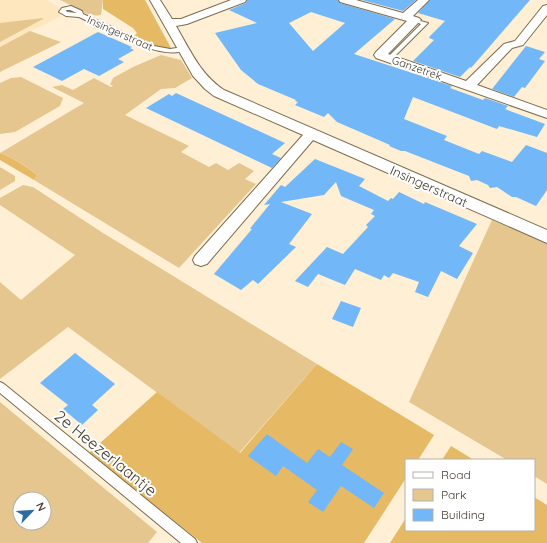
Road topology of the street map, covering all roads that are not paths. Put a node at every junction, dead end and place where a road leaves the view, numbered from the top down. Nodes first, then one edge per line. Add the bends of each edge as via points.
1 (155, 0) edge
2 (241, 0) edge
3 (344, 0) edge
4 (424, 0) edge
5 (547, 8) edge
6 (80, 15) dead end
7 (410, 19) junction
8 (168, 23) junction
9 (183, 49) junction
10 (470, 86) junction
11 (546, 114) edge
12 (311, 134) junction
13 (547, 237) edge
14 (201, 260) dead end
15 (0, 387) edge
16 (191, 543) edge

1 - 8 street, Insingerstraat
2 - 8 street via 183,22
3 - 7 street
4 - 7 street
5 - 10 street via 519,43 508,46
6 - 9 lane, Insingerstraat via 152,48 170,51
7 - 10 street, Ganzetrek via 380,55
8 - 9 street, Insingerstraat
9 - 12 street, Insingerstraat via 199,76 219,93
10 - 11 street, Ganzetrek
12 - 13 street, Insingerstraat
12 - 14 street
15 - 16 lane, 2e Heezerlaantje

